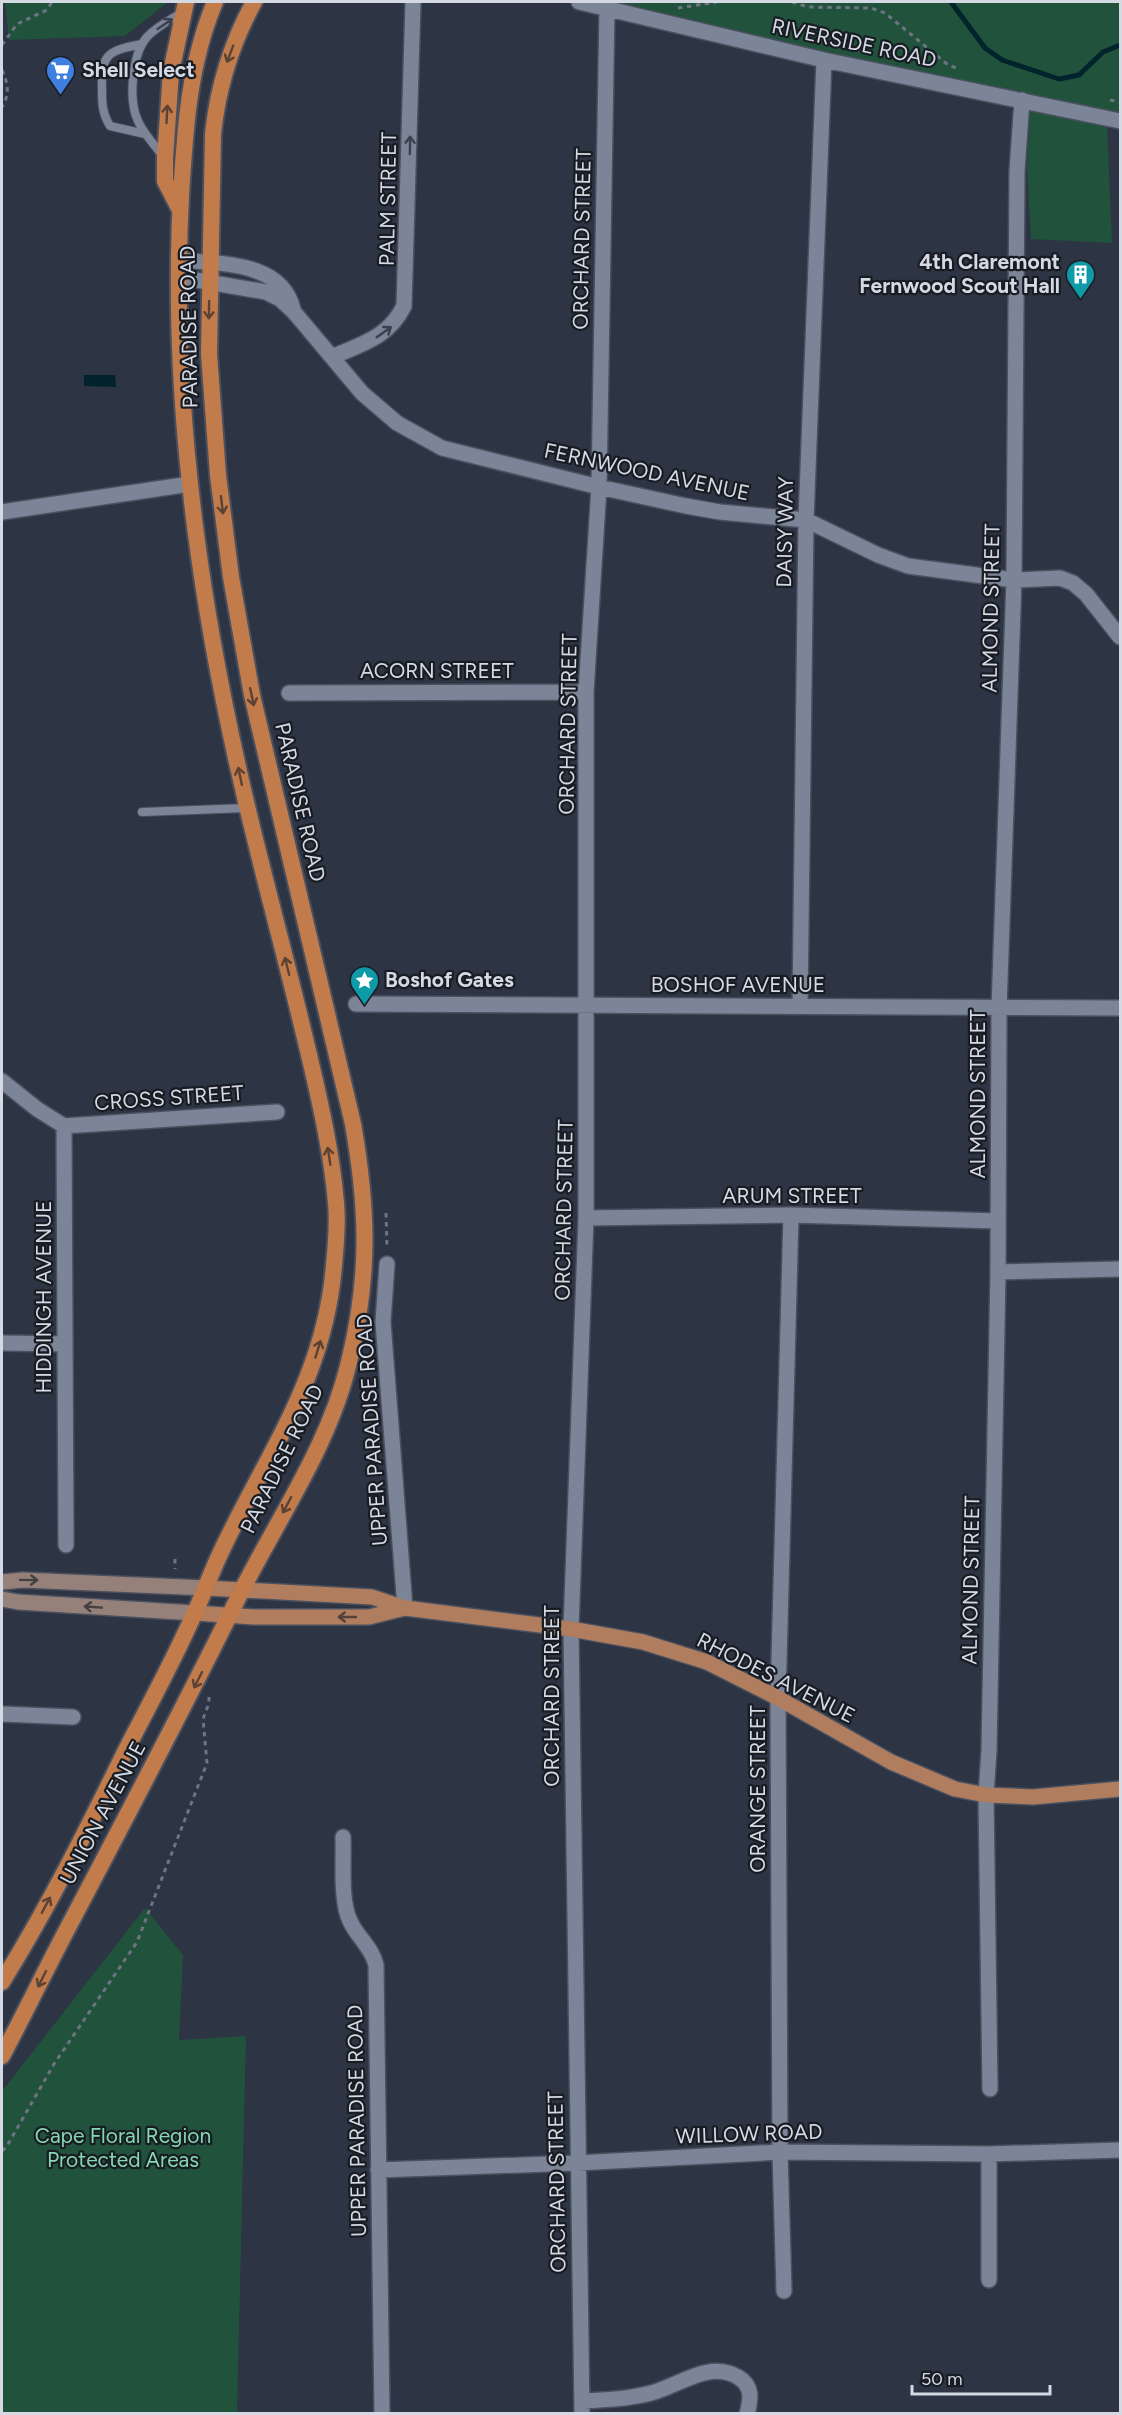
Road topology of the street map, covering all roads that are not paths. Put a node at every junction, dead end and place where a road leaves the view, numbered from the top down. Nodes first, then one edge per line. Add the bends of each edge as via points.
1 (215, 2) edge
2 (254, 2) edge
3 (413, 2) edge
4 (579, 2) edge
5 (185, 6) edge
6 (607, 8) junction
7 (142, 44) junction
8 (824, 60) junction
9 (1022, 100) junction
10 (1120, 121) edge
11 (146, 134) junction
12 (165, 158) junction
13 (181, 210) junction
14 (180, 260) junction
15 (210, 263) junction
16 (179, 277) junction
17 (209, 281) junction
18 (294, 312) junction
19 (332, 357) junction
20 (190, 484) junction
21 (599, 487) junction
22 (2, 512) edge
23 (806, 520) junction
24 (1014, 580) junction
25 (1120, 637) edge
26 (586, 692) junction
27 (289, 693) dead end
28 (246, 808) junction
29 (142, 812) dead end
30 (356, 1004) dead end
31 (587, 1006) junction
32 (800, 1006) junction
33 (1120, 1008) edge
34 (999, 1009) junction
35 (2, 1081) edge
36 (277, 1112) dead end
37 (64, 1126) junction
38 (791, 1215) junction
39 (586, 1218) junction
40 (998, 1221) junction
41 (387, 1264) road end
42 (1120, 1269) edge
43 (998, 1272) junction
44 (2, 1343) edge
45 (65, 1344) junction
46 (66, 1545) dead end
47 (2, 1582) edge
48 (206, 1587) junction
49 (242, 1590) junction
50 (2, 1599) edge
51 (405, 1608) junction
52 (195, 1613) junction
53 (230, 1616) junction
54 (571, 1629) junction
55 (778, 1698) junction
56 (2, 1714) edge
57 (73, 1717) dead end
58 (1120, 1790) edge
59 (986, 1795) junction
60 (343, 1837) dead end
61 (2, 1982) edge
62 (2, 2056) edge
63 (990, 2088) dead end
64 (1120, 2150) edge
65 (780, 2152) junction
66 (989, 2154) junction
67 (577, 2163) junction
68 (378, 2170) junction
69 (989, 2280) dead end
70 (784, 2291) dead end
71 (582, 2407) edge
72 (382, 2414) edge
73 (747, 2414) edge

1 - 13 highway, PARADISE ROAD via 192,75
2 -> 15 highway, PARADISE ROAD via 225,65 216,108
19 -> 3 street, PALM STREET via 383,334 405,306
4 - 6 street, RIVERSIDE ROAD
7 -> 5 lane
12 -> 5 highway via 171,72
6 - 8 street, RIVERSIDE ROAD
6 - 21 street, ORCHARD STREET
7 - 11 lane via 135,63 133,105
7 - 11 lane via 121,48 104,61 102,106 110,126
8 - 9 street, RIVERSIDE ROAD
8 - 23 street, DAISY WAY
9 - 10 street, RIVERSIDE ROAD
9 - 24 street, ALMOND STREET via 1017,171
11 - 12 lane
12 - 13 highway via 165,181
13 - 14 highway, PARADISE ROAD
14 - 15 street, FERNWOOD AVENUE
14 - 16 highway, PARADISE ROAD
15 - 17 highway, PARADISE ROAD
15 - 18 street, FERNWOOD AVENUE via 268,275 286,291
16 - 17 street, FERNWOOD AVENUE
16 - 20 highway, PARADISE ROAD
17 - 18 street, FERNWOOD AVENUE via 266,292
17 -> 49 highway, PARADISE ROAD via 209,365 231,577 252,694 353,1124 363,1178 366,1243 356,1332 335,1409
18 - 19 street, FERNWOOD AVENUE
19 - 21 street, FERNWOOD AVENUE via 362,393 397,423 442,448
20 - 22 street
28 -> 20 highway, PARADISE ROAD via 208,617
21 - 23 street, FERNWOOD AVENUE via 720,512
21 - 26 street, ORCHARD STREET
23 - 24 street, FERNWOOD AVENUE via 908,566
23 - 32 street, DAISY WAY
24 - 25 street, FERNWOOD AVENUE via 1060,578 1072,583 1086,594
24 - 34 street, ALMOND STREET
26 - 27 street, ACORN STREET
26 - 31 street, ORCHARD STREET
28 - 29 lane
48 -> 28 highway, PARADISE ROAD via 310,1375 322,1338 334,1271 336,1202 322,1114
30 - 31 street, BOSHOF AVENUE
31 - 32 street, BOSHOF AVENUE
31 - 39 street, ORCHARD STREET
32 - 34 street, BOSHOF AVENUE
33 - 34 street, BOSHOF AVENUE
34 - 40 street, ALMOND STREET
35 - 37 street
36 - 37 street, CROSS STREET
37 - 45 street, HIDDINGH AVENUE
38 - 39 street, ARUM STREET
38 - 40 street, ARUM STREET
38 - 55 street, ORANGE STREET
39 - 54 street, ORCHARD STREET
40 - 43 street, ALMOND STREET
41 - 51 street, UPPER PARADISE ROAD via 383,1322
42 - 43 street
43 - 59 street, ALMOND STREET
44 - 45 street
45 - 46 street, HIDDINGH AVENUE
47 -> 48 main road
48 - 49 main road, RHODES AVENUE
48 - 52 highway, UNION AVENUE
49 - 51 main road, RHODES AVENUE via 372,1598
49 - 53 highway, UNION AVENUE
52 -> 50 main road
51 -> 53 main road, RHODES AVENUE via 369,1617
51 - 54 main road, RHODES AVENUE
52 - 53 main road, RHODES AVENUE
61 -> 52 highway, UNION AVENUE via 103,1798
53 -> 62 highway, UNION AVENUE
54 - 55 main road, RHODES AVENUE via 643,1642 707,1662
54 - 67 street, ORCHARD STREET
55 - 59 main road, RHODES AVENUE via 891,1762 955,1789
55 - 65 street, ORANGE STREET
56 - 57 street
58 - 59 main road, RHODES AVENUE via 1034,1797
59 - 63 street, ALMOND STREET
60 - 68 street, UPPER PARADISE ROAD via 346,1909 376,1965
64 - 66 street, WILLOW ROAD
65 - 66 street, WILLOW ROAD
65 - 67 street, WILLOW ROAD
65 - 70 street, ORANGE STREET
66 - 69 street
67 - 68 street, WILLOW ROAD
67 - 71 street, ORCHARD STREET
68 - 72 street, UPPER PARADISE ROAD
71 - 73 street via 655,2392 713,2371 746,2383 751,2396

